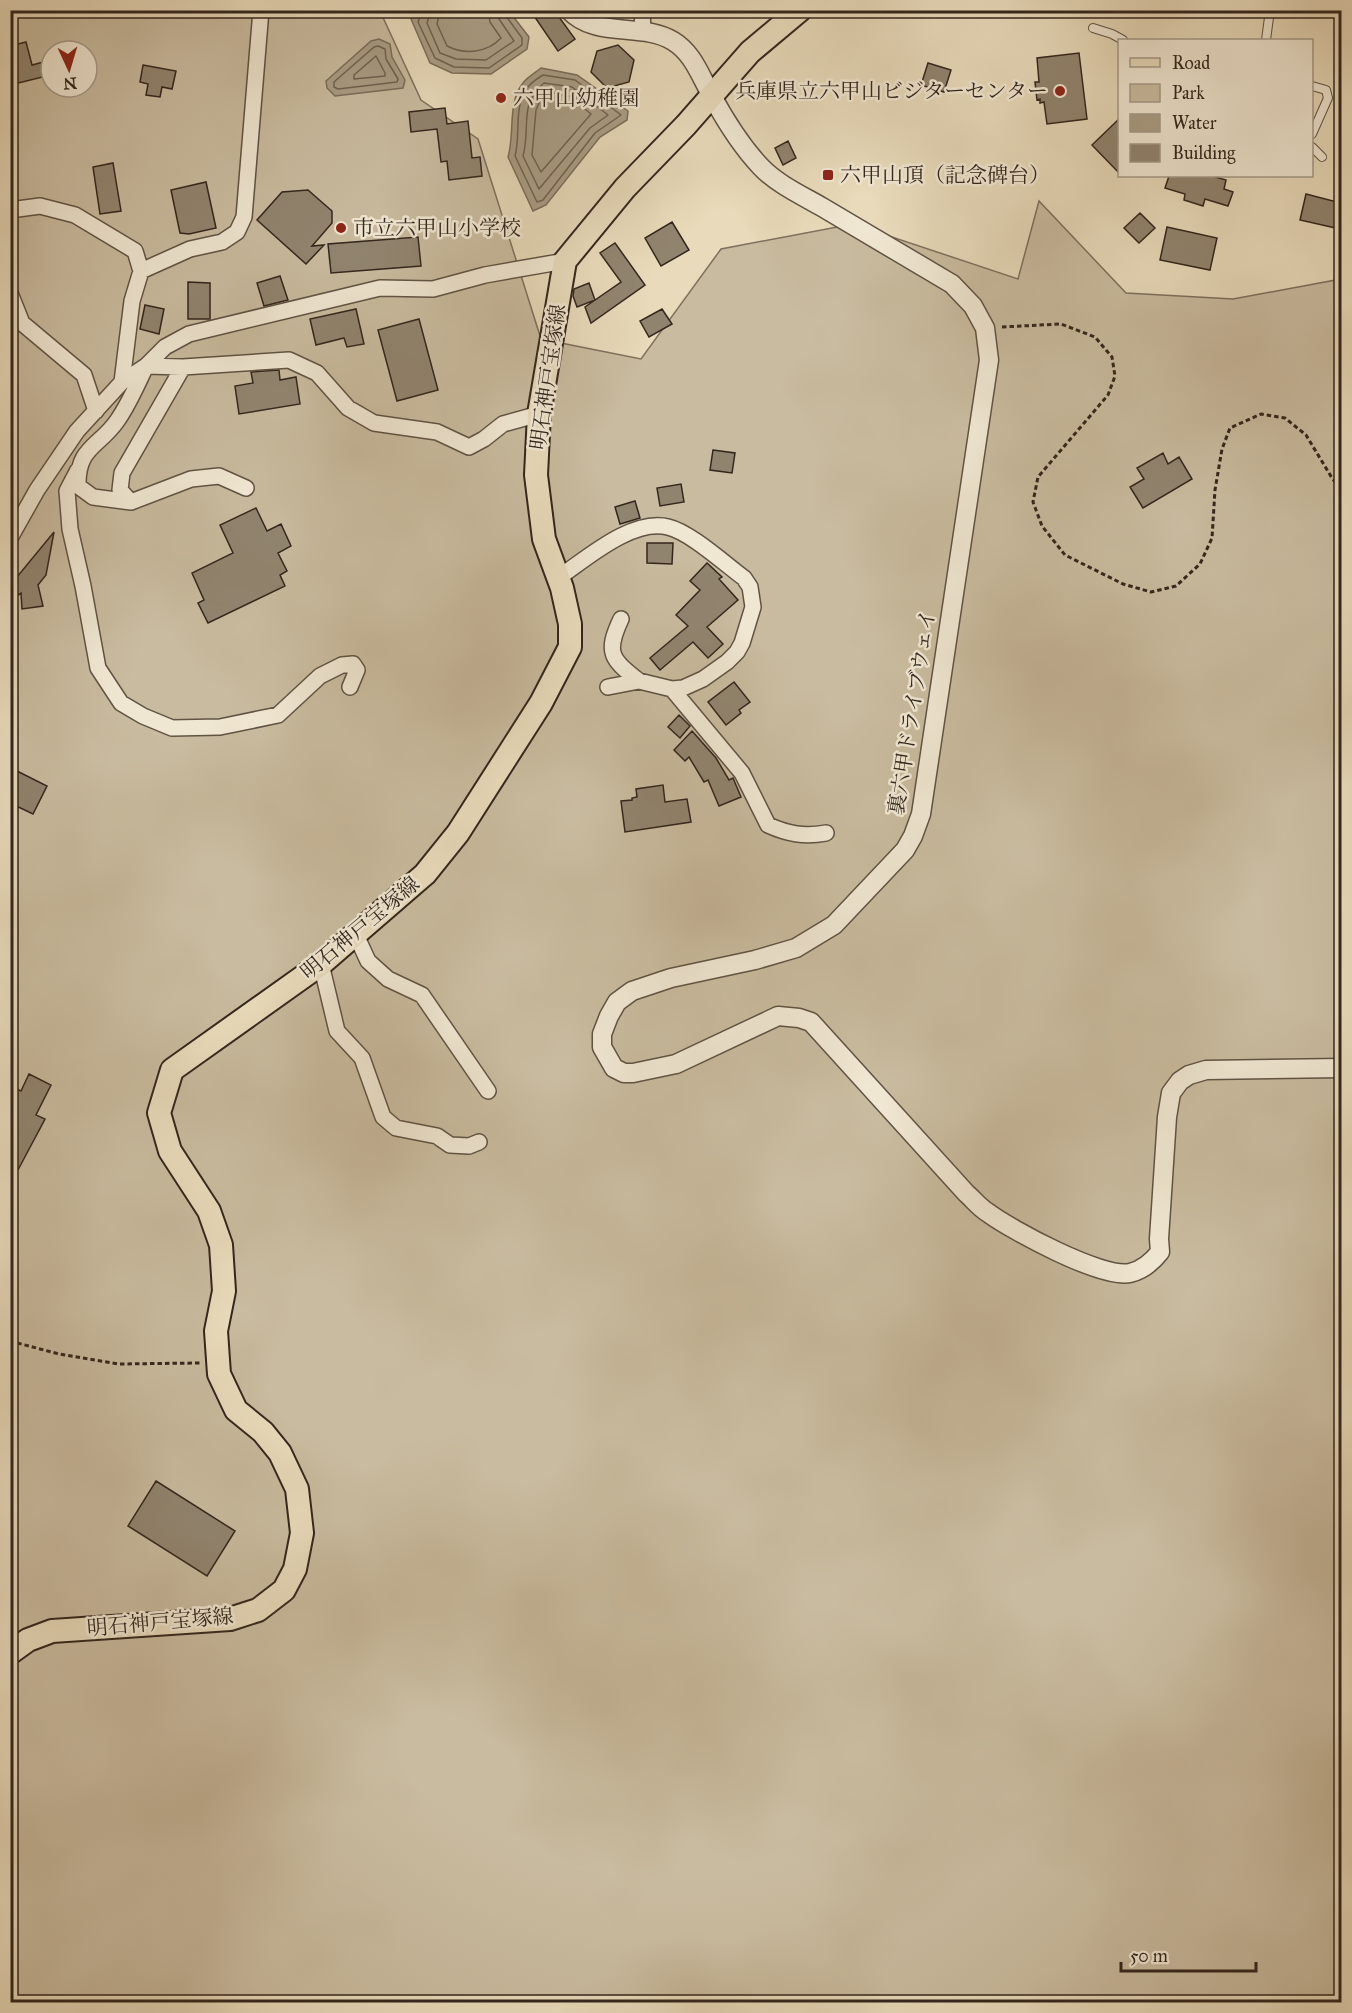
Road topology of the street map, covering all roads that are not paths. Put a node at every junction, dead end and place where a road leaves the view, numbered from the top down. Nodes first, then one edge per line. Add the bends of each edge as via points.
1 (261, 10) edge
2 (569, 10) edge
3 (642, 10) edge
4 (800, 10) edge
5 (1270, 10) edge
6 (1093, 28) dead end
7 (643, 32) junction
8 (1121, 39) edge
9 (1266, 39) edge
10 (1313, 87) edge
11 (711, 95) junction
12 (1313, 130) edge
13 (1313, 149) edge
14 (1322, 157) dead end
15 (10, 210) edge
16 (565, 261) junction
17 (141, 271) junction
18 (10, 293) edge
19 (146, 366) junction
20 (183, 367) junction
21 (122, 382) junction
22 (96, 411) junction
23 (539, 414) junction
24 (78, 470) junction
25 (246, 488) dead end
26 (131, 502) junction
27 (10, 538) edge
28 (558, 578) junction
29 (621, 619) dead end
30 (639, 681) junction
31 (350, 687) dead end
32 (608, 687) dead end
33 (672, 689) junction
34 (826, 833) dead end
35 (356, 934) junction
36 (321, 964) junction
37 (1341, 1068) edge
38 (488, 1091) dead end
39 (479, 1142) dead end
40 (10, 1653) edge

1 - 17 street via 244,217 237,232 222,242 190,249
2 - 7 street, 裏六甲ドライブウェイ via 579,19 598,25
3 - 7 street
4 - 11 main road via 750,52
5 - 9 lane
6 - 8 lane
7 - 11 street, 裏六甲ドライブウェイ via 665,37 681,47 693,59
10 - 12 lane via 1326,90 1328,98
11 - 16 main road
11 - 37 street, 裏六甲ドライブウェイ via 762,168 952,284 973,306 985,328 989,360 921,814 913,836 905,850 834,925 796,948 671,978 632,991 617,1002 602,1034 602,1047 614,1068 633,1073 676,1064 778,1016 811,1022 986,1212 1061,1254 1108,1271 1130,1274 1150,1264 1160,1252 1167,1117 1171,1093 1180,1082 1206,1070
13 - 14 lane
15 - 17 street via 40,206 75,215 135,251
16 - 19 street via 485,274 433,289 380,288 189,334 165,347
16 - 23 main road, 明石神戸宝塚線
17 - 21 street via 132,301
18 - 22 street via 22,323 84,375
19 - 20 street
19 - 21 street
19 - 24 street via 116,423 92,446
20 - 23 street via 288,360 317,373 348,408 374,423 437,432 469,447 503,424
20 - 26 street via 122,473 120,490
21 - 22 street
22 - 27 street via 77,431 37,490
23 - 28 main road, 明石神戸宝塚線 via 536,475 544,539
24 - 26 street via 78,486 93,497
24 - 31 street via 67,491 70,529 98,668 120,703 172,728 220,727 278,716 320,676 342,665 353,664 357,670
25 - 26 street via 219,476 191,479
28 - 33 street via 612,541 652,525 686,535 744,578 750,587 753,607 737,652 692,686
28 - 35 main road, 明石神戸宝塚線 via 570,624 570,647 541,703 458,833 425,874
29 - 30 street via 612,648 616,661
30 - 32 street
30 - 33 street
33 - 34 street via 742,773 768,825 797,835
35 - 36 main road, 明石神戸宝塚線
35 - 38 street via 368,961 387,979 422,995
36 - 39 street via 337,1031 362,1058 383,1117 396,1128 437,1136 450,1145
36 - 40 main road, 明石神戸宝塚線 via 172,1070 159,1113 170,1151 208,1211 221,1245 224,1291 216,1331 219,1374 236,1410 263,1432 280,1453 297,1489 302,1533 295,1569 284,1590 258,1610 230,1619 52,1631 28,1640

